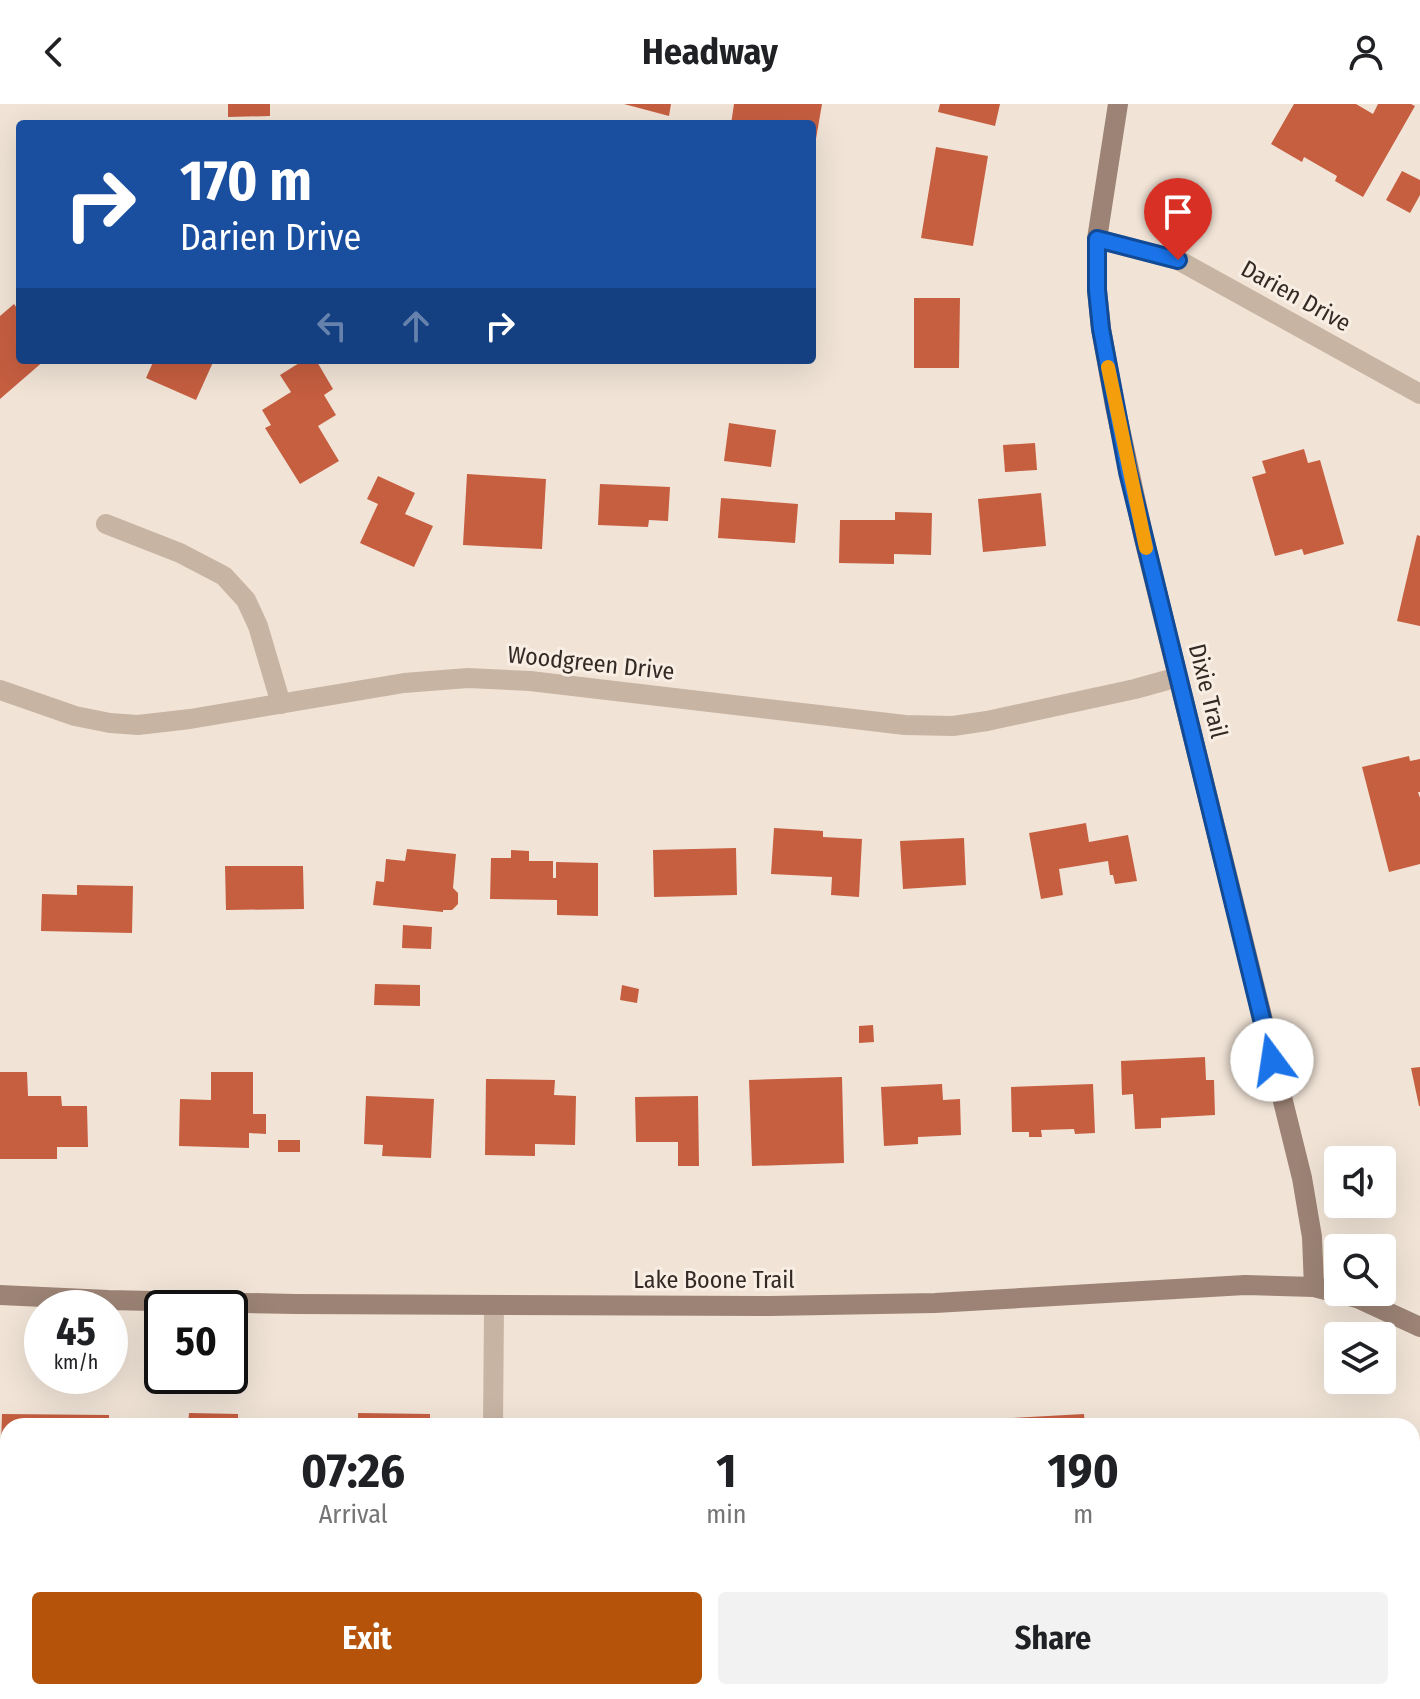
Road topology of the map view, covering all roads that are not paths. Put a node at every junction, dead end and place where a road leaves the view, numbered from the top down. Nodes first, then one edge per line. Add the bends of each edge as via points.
1 (1118, 104) edge
2 (1097, 239) junction
3 (1420, 394) edge
4 (106, 524) dead end
5 (1178, 677) junction
6 (0, 690) edge
7 (281, 704) junction
8 (1314, 1287) junction
9 (0, 1295) edge
10 (494, 1306) junction
11 (1420, 1327) edge
12 (493, 1418) edge

1 - 2 main road, Dixie Trail
2 - 3 street, Darien Drive via 1178,260
2 - 5 main road, Dixie Trail via 1101,329 1115,406
4 - 7 street via 224,576 246,600 258,626
5 - 7 street, Woodgreen Drive via 953,726 468,678
5 - 8 main road, Dixie Trail via 1302,1178
6 - 7 street, Woodgreen Drive via 75,716 138,725
8 - 10 main road, Lake Boone Trail via 1245,1285 935,1303
8 - 11 main road, Lake Boone Trail via 1357,1298
9 - 10 main road, Lake Boone Trail
10 - 12 street

